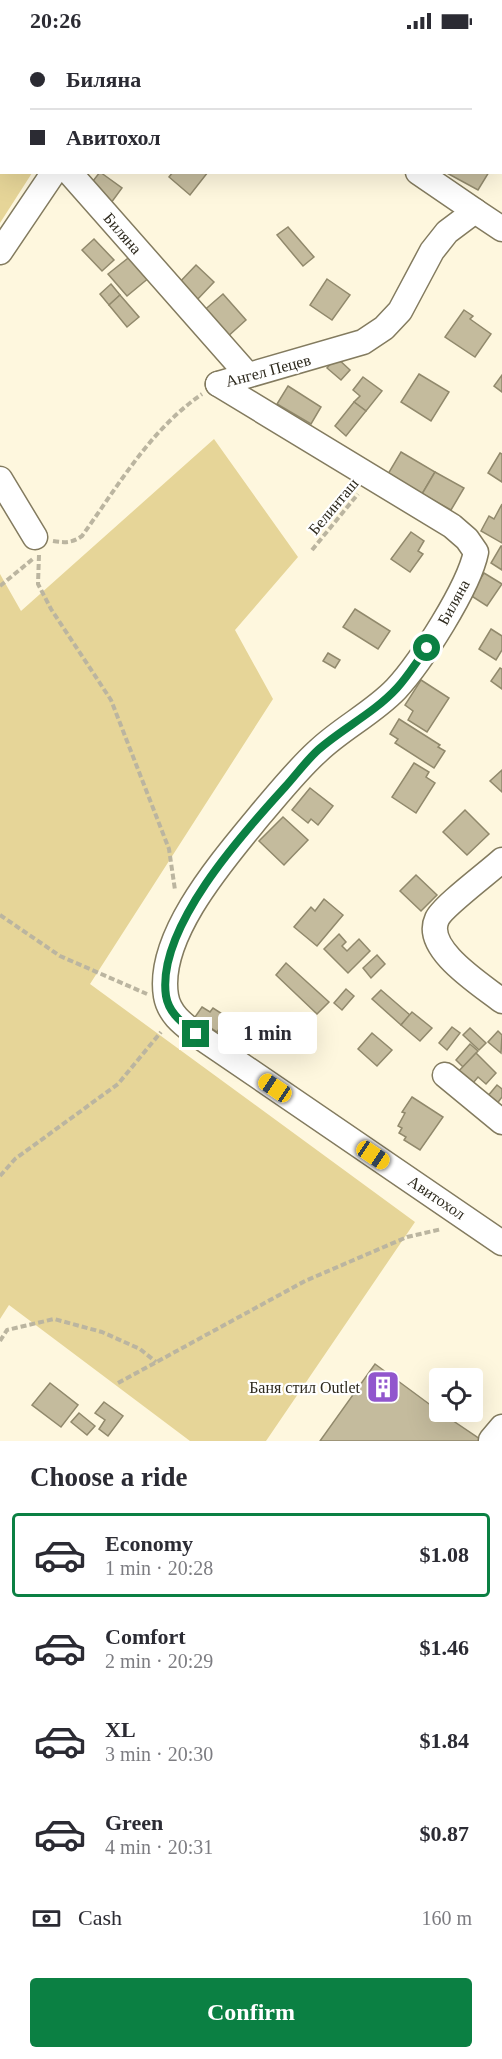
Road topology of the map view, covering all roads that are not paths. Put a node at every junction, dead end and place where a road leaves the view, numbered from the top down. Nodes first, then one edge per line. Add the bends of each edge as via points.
1 (53, 174) edge
2 (71, 174) edge
3 (421, 174) edge
4 (475, 211) junction
5 (502, 229) edge
6 (0, 252) edge
7 (248, 375) junction
8 (218, 384) joint
9 (0, 479) edge
10 (37, 545) road end
11 (502, 860) edge
12 (502, 1001) edge
13 (172, 1010) joint
14 (445, 1075) dead end
15 (502, 1122) edge
16 (472, 1221) junction
17 (502, 1226) edge
18 (502, 1243) edge
19 (502, 1427) edge
20 (491, 1440) edge

1 - 6 street
2 - 7 street, Биляна
3 - 4 street
4 - 5 street
4 - 7 street, Ангел Пецев via 447,232 432,251 400,311 384,328 363,342
7 - 8 street, Ангел Пецев
8 - 13 street, Биляна via 452,526 476,552 473,565 427,648 396,689 318,750 225,856 200,892 180,930 165,975 166,998
9 - 10 street
11 - 12 street via 446,908 437,918 434,930 446,955
13 - 16 street, Авитохол via 196,1034
14 - 15 street
16 - 17 street
16 - 18 street, Авитохол
19 - 20 street

